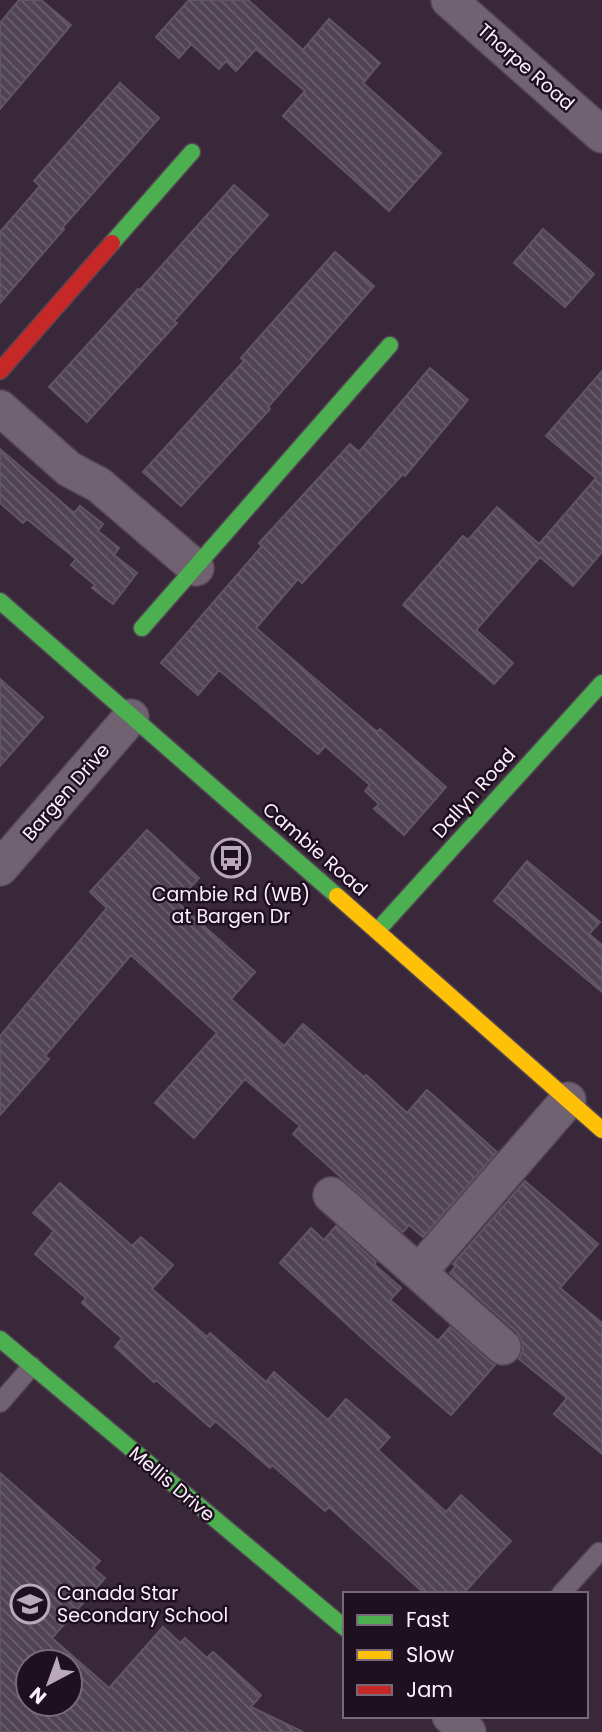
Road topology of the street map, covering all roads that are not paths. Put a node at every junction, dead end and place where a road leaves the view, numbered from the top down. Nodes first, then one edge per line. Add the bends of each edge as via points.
1 (449, 0) edge
2 (602, 135) edge
3 (192, 152) dead end
4 (390, 345) dead end
5 (0, 371) edge
6 (0, 408) edge
7 (196, 568) junction
8 (0, 601) edge
9 (142, 628) dead end
10 (602, 683) edge
11 (131, 717) junction
12 (0, 867) edge
13 (377, 931) junction
14 (568, 1100) junction
15 (602, 1130) edge
16 (331, 1195) dead end
17 (419, 1272) junction
18 (0, 1339) edge
19 (503, 1346) dead end
20 (32, 1366) junction
21 (0, 1403) edge
22 (599, 1552) dead end
23 (563, 1592) edge
24 (343, 1626) edge

1 - 2 street, Thorpe Road
3 - 5 street
4 - 7 street
6 - 7 street via 69,469 99,485
7 - 9 street
8 - 11 street, Cambie Road
10 - 13 street, Dallyn Road
11 - 12 street, Bargen Drive
11 - 13 street, Cambie Road
13 - 14 street, Cambie Road
14 - 15 street, Cambie Road
14 - 17 street
16 - 17 street
17 - 19 street
18 - 20 street, Mellis Drive
20 - 21 lane
20 - 24 street, Mellis Drive
22 - 23 lane

